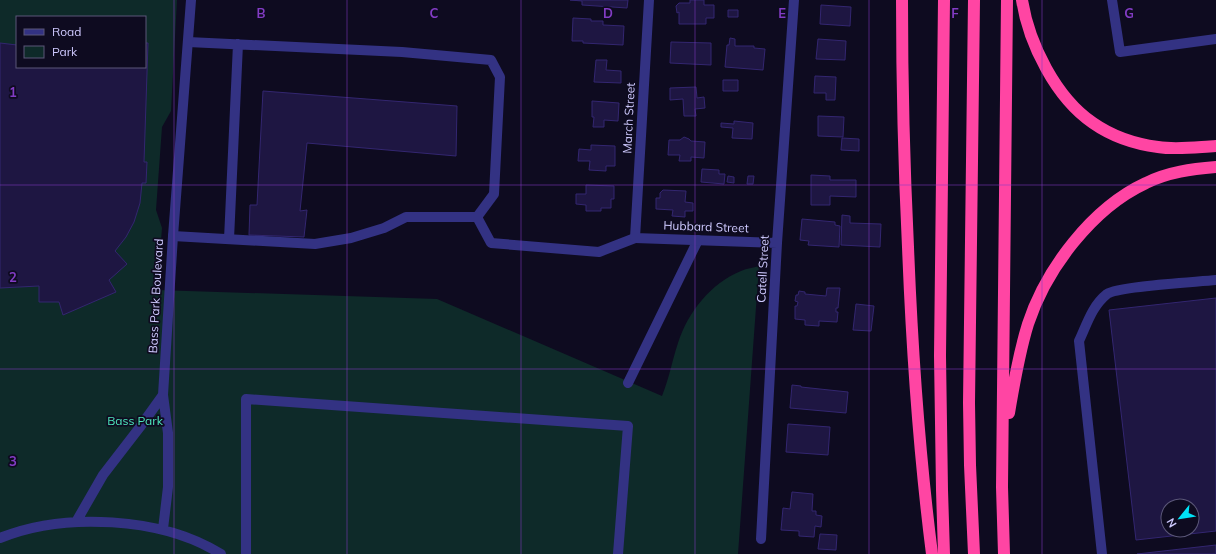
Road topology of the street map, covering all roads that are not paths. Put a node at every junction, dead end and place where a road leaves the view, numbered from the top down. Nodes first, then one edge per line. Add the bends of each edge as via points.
1 (191, 0) edge
2 (649, 0) edge
3 (794, 0) edge
4 (902, 0) edge
5 (944, 0) edge
6 (974, 0) edge
7 (1007, 0) edge
8 (1022, 0) edge
9 (1112, 0) edge
10 (1216, 39) edge
11 (188, 42) junction
12 (238, 44) junction
13 (1216, 139) edge
14 (1216, 146) edge
15 (1182, 148) junction
16 (1216, 167) edge
17 (477, 217) junction
18 (173, 236) junction
19 (635, 238) junction
20 (229, 239) junction
21 (698, 240) junction
22 (777, 243) junction
23 (1216, 280) edge
24 (628, 383) dead end
25 (163, 395) junction
26 (1002, 487) junction
27 (76, 522) junction
28 (163, 529) junction
29 (0, 538) edge
30 (761, 539) dead end
31 (221, 554) edge
32 (246, 554) edge
33 (618, 554) edge
34 (932, 554) edge
35 (944, 554) edge
36 (974, 554) edge
37 (1004, 554) edge
38 (1102, 554) edge

1 - 11 street, Bass Park Boulevard
2 - 19 street, March Street
3 - 22 street, Catell Street
4 - 34 highway via 904,145 911,311 920,449
5 - 35 highway via 940,371
6 - 36 highway via 969,396
7 - 26 highway
8 - 15 highway via 1030,30 1048,71 1083,115 1104,130 1131,141 1159,148
9 - 10 street via 1120,52
11 - 12 street
11 - 18 street, Bass Park Boulevard
12 - 17 street via 402,52 491,60 500,77 494,194
12 - 20 street
13 - 15 highway
14 - 15 highway
16 - 26 highway via 1167,175 1145,183 1125,195 1094,220 1052,273 1035,305 1018,360 1008,418
17 - 19 street via 491,243 599,252
17 - 20 street via 406,217 384,228 351,238 314,244
18 - 20 street
18 - 25 street, Bass Park Boulevard
19 - 21 street, Hubbard Street
21 - 22 street, Hubbard Street
21 - 24 street
22 - 30 street, Catell Street
23 - 38 street via 1136,287 1108,293 1093,310 1079,341
25 - 27 street via 103,475
25 - 28 street, Bass Park Boulevard via 168,433 168,487
26 - 37 highway
27 - 28 street via 130,524
27 - 29 street via 30,529
28 - 31 street via 207,545
32 - 33 street via 246,399 628,426

